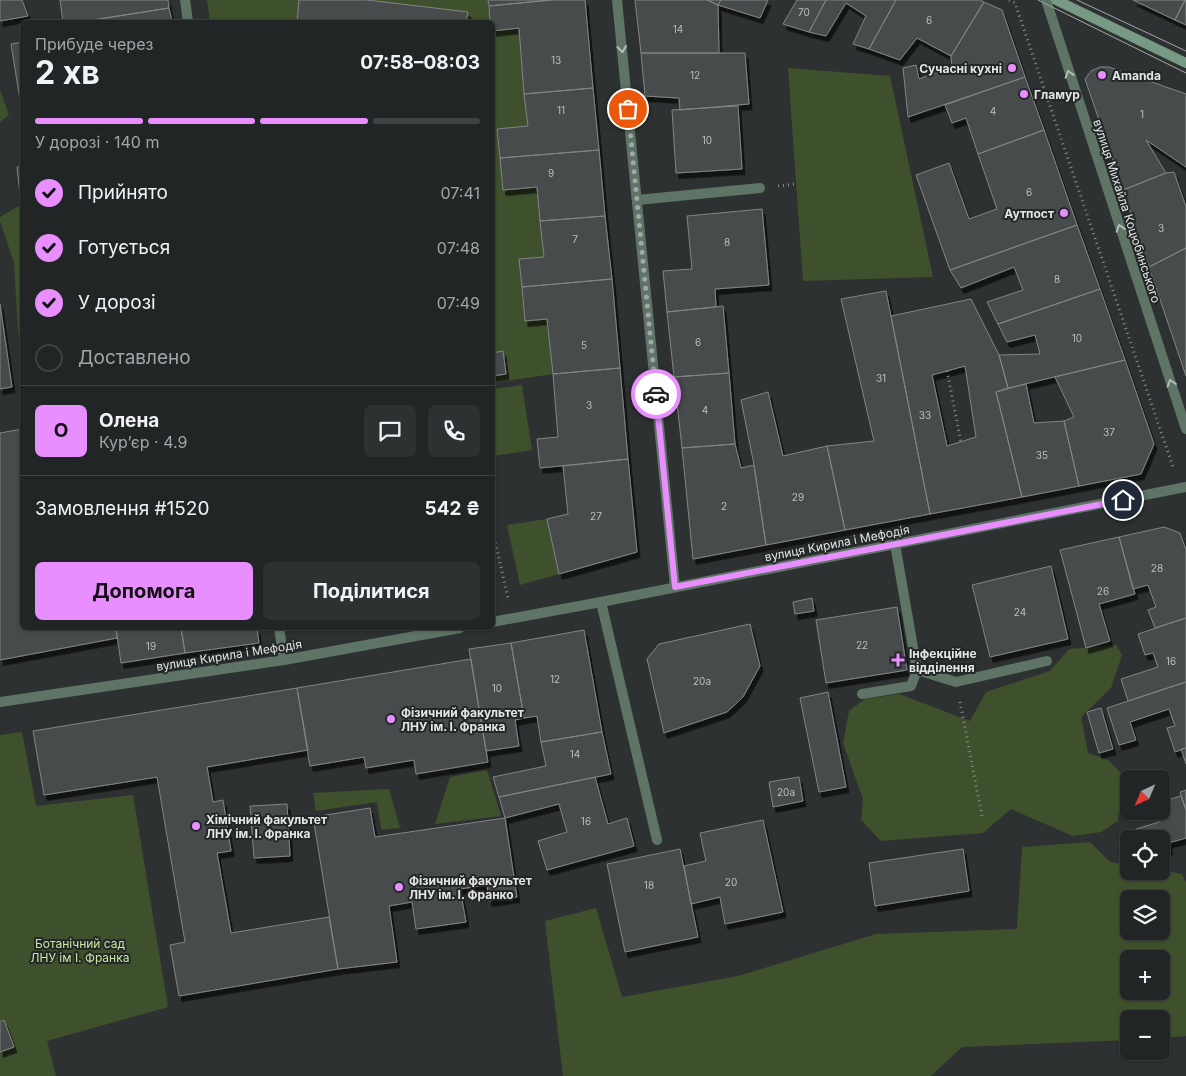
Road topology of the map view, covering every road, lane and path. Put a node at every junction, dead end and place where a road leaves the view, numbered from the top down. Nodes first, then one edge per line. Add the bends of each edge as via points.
1 (185, 0) edge
2 (617, 0) edge
3 (1010, 0) edge
4 (1046, 0) edge
5 (1056, 0) edge
6 (188, 20) edge
7 (1186, 63) edge
8 (760, 188) dead end
9 (637, 200) junction
10 (947, 371) dead end
11 (1186, 429) edge
12 (961, 442) dead end
13 (1183, 488) edge
14 (495, 541) edge
15 (895, 544) junction
16 (675, 587) junction
17 (602, 602) junction
18 (509, 604) dead end
19 (495, 621) edge
20 (279, 630) edge
21 (449, 630) edge
22 (284, 660) junction
23 (1047, 660) dead end
24 (917, 670) junction
25 (956, 682) junction
26 (862, 694) dead end
27 (0, 702) edge
28 (982, 816) dead end
29 (657, 840) dead end

1 - 6 street
2 -> 9 street
3 - 13 path via 1015,3
11 -> 4 street, вулиця Михайла Коцюбинського
5 - 7 main road
8 - 9 street
9 - 16 street
10 - 12 path
13 - 15 street, вулиця Кирила і Мефодія
14 - 18 path
15 - 16 street, вулиця Кирила і Мефодія
15 - 24 street
16 - 17 street, вулиця Кирила і Мефодія
17 - 19 street, вулиця Кирила і Мефодія
17 - 29 street
20 - 22 street
21 - 22 street, вулиця Кирила і Мефодія
22 - 27 street, вулиця Кирила і Мефодія
23 - 25 street
24 - 25 street
24 - 26 street via 911,686
25 - 28 path

